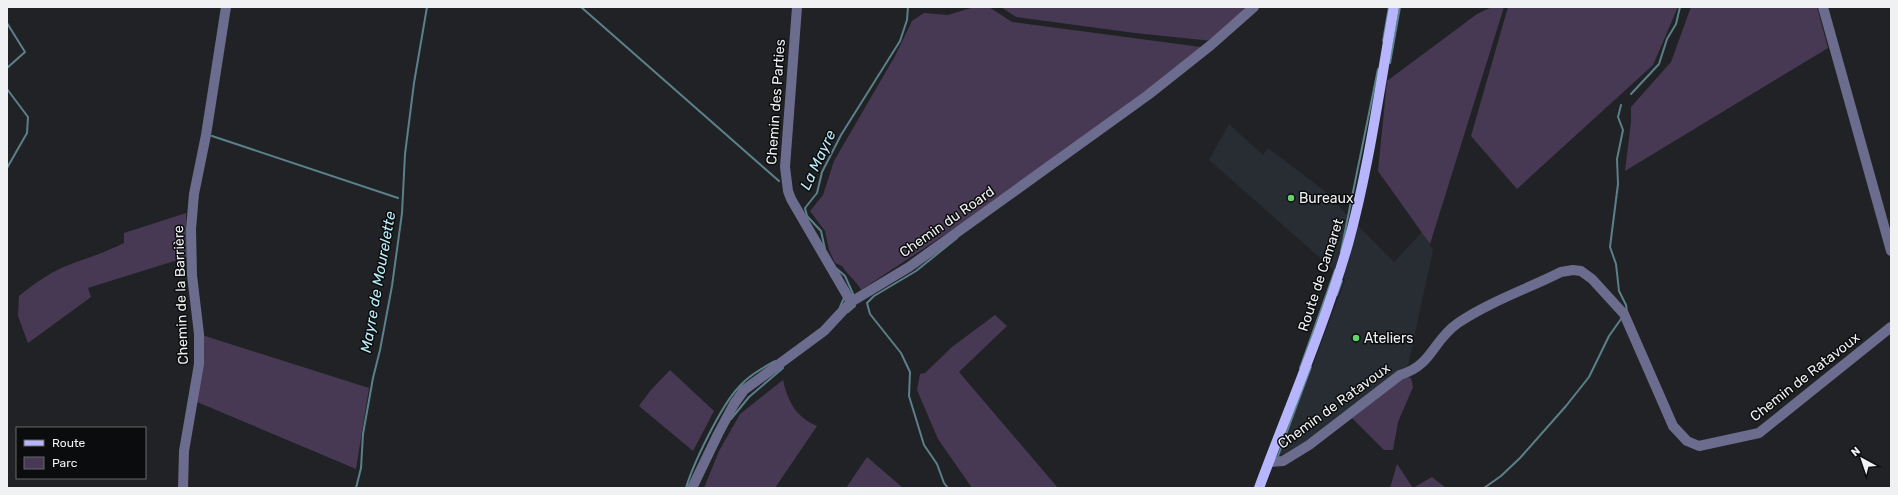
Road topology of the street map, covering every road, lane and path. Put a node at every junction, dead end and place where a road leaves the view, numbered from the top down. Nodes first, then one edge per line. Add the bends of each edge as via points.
1 (226, 7) edge
2 (797, 7) edge
3 (1254, 7) edge
4 (1394, 7) edge
5 (1823, 7) edge
6 (1891, 251) edge
7 (851, 302) junction
8 (1891, 327) edge
9 (1270, 462) junction
10 (183, 488) edge
11 (692, 488) edge
12 (1259, 488) edge

1 - 10 street, Chemin de la Barrière via 194,194 191,229 192,275 199,334 198,364 184,452
2 - 7 street, Chemin des Parties via 785,167 788,190
3 - 7 street, Chemin du Roard via 1211,46 1094,136 909,267
4 - 9 main road, Route de Camaret via 1348,243
5 - 6 street
7 - 11 street, Chemin du Roard via 824,331 744,390 721,428
8 - 9 street, Chemin de Ratavoux via 1758,433 1699,446 1687,441 1673,426 1624,314 1592,279 1581,272 1567,271 1464,319 1448,330 1423,364 1410,372 1400,374 1309,445 1283,461
9 - 12 main road, Route de Camaret

